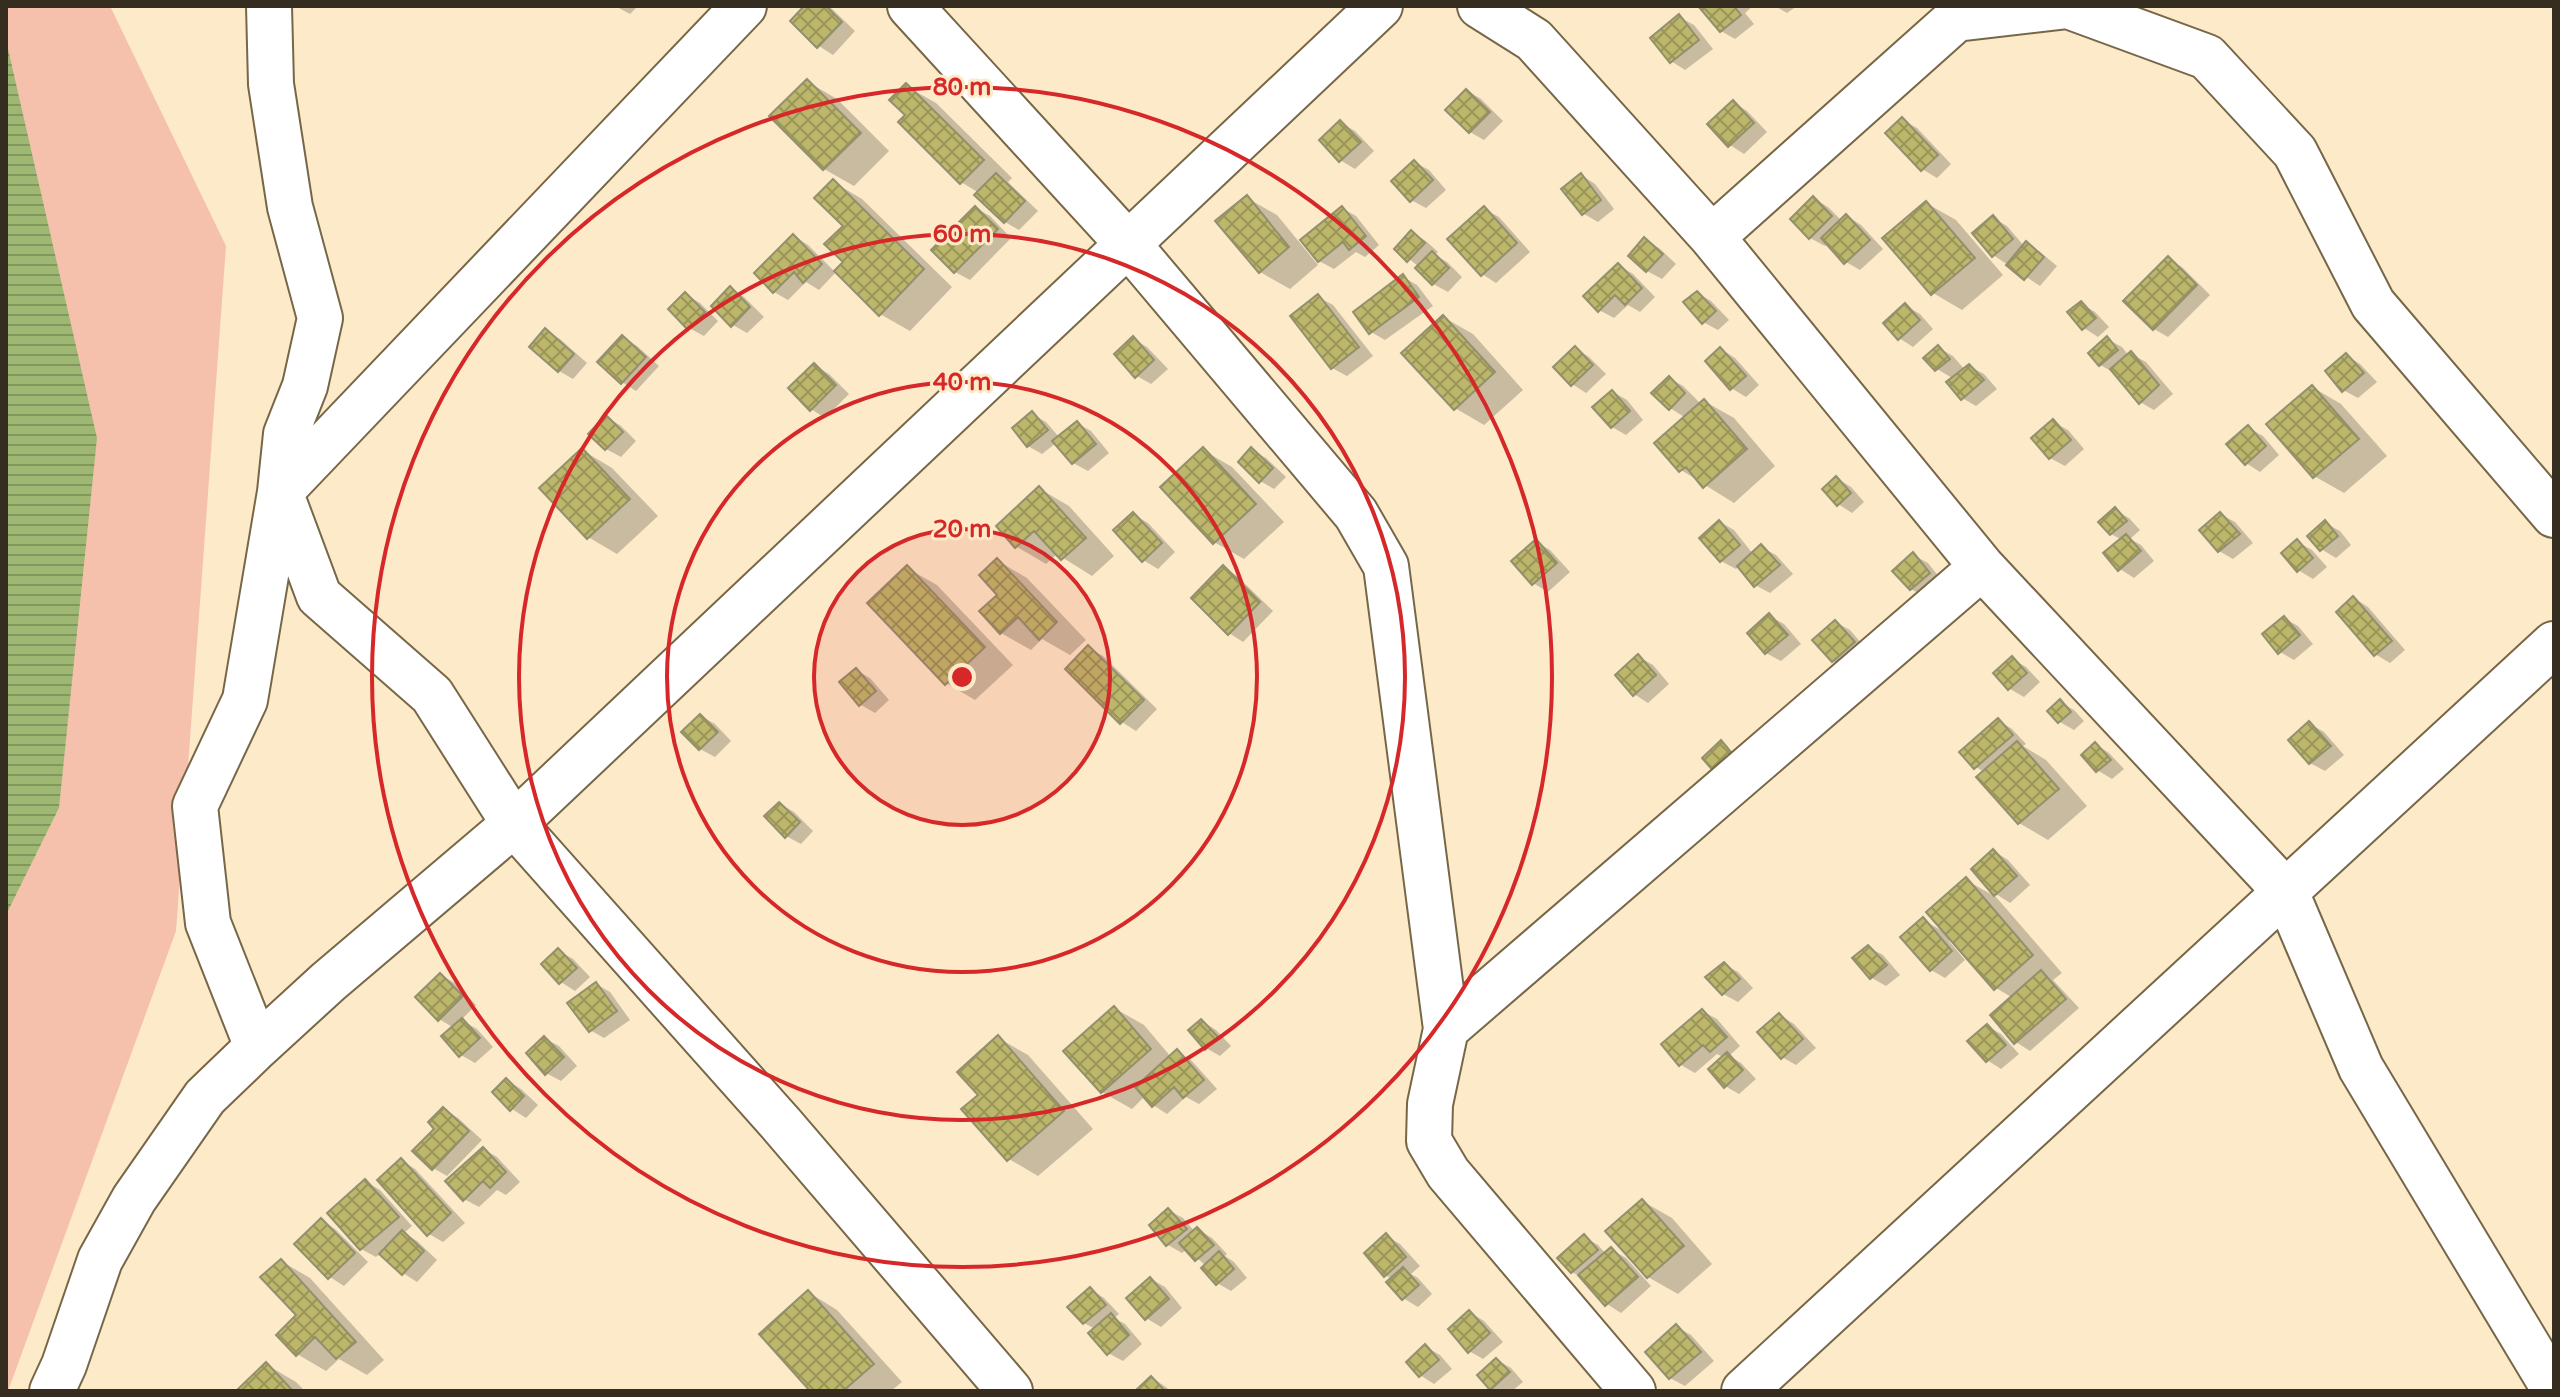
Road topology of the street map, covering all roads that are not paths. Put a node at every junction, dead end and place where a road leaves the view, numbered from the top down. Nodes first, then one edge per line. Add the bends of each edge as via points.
1 (269, 6) edge
2 (744, 6) edge
3 (910, 6) edge
4 (1380, 6) edge
5 (1480, 6) edge
6 (1712, 237) junction
7 (1128, 244) junction
8 (280, 492) junction
9 (2554, 515) edge
10 (1982, 567) junction
11 (2554, 644) edge
12 (514, 824) junction
13 (2286, 892) junction
14 (1446, 1029) junction
15 (257, 1047) junction
16 (2554, 1389) edge
17 (52, 1391) edge
18 (1010, 1391) edge
19 (1633, 1391) edge
20 (1744, 1391) edge

1 - 8 street via 271,84 290,207 320,318 305,386 286,434
2 - 8 street
3 - 7 street
4 - 7 street
5 - 6 street via 1534,40
6 - 9 street via 1956,19 2068,6 2207,57 2295,152 2373,304
6 - 10 street
7 - 12 street
7 - 14 street via 1356,514 1386,566
8 - 12 street via 319,596 432,695
8 - 15 street via 245,700 195,806 208,923
10 - 13 street
10 - 14 street
11 - 13 street
12 - 15 street
12 - 18 street
13 - 16 street via 2361,1068
13 - 20 street
14 - 19 street via 1430,1104 1429,1141 1448,1173
15 - 17 street via 205,1097 134,1199 100,1260

